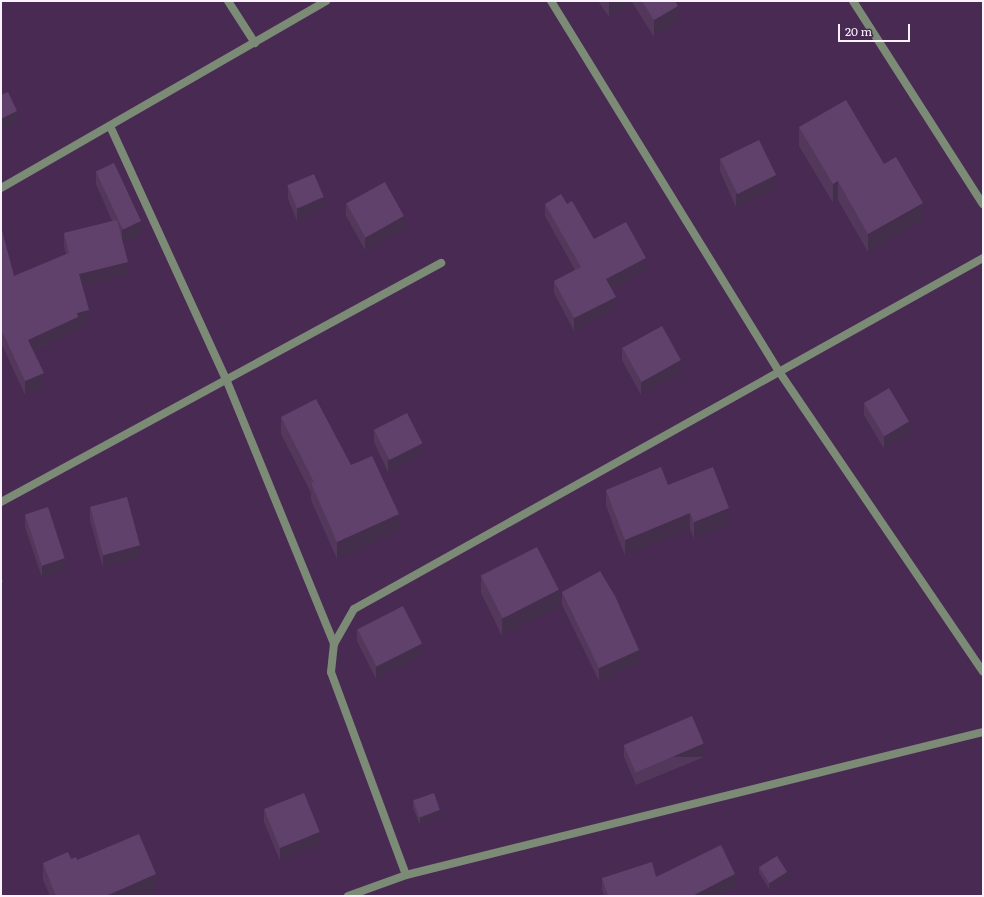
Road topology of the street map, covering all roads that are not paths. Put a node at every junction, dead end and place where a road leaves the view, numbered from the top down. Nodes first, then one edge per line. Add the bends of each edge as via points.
1 (228, 1) edge
2 (326, 1) edge
3 (552, 1) edge
4 (853, 1) edge
5 (255, 43) junction
6 (110, 126) junction
7 (1, 188) edge
8 (983, 204) edge
9 (983, 258) edge
10 (441, 263) dead end
11 (780, 373) junction
12 (226, 379) junction
13 (1, 502) edge
14 (334, 644) junction
15 (983, 672) edge
16 (983, 732) edge
17 (406, 875) junction
18 (348, 896) edge

1 - 5 street
2 - 5 street
3 - 11 street
4 - 8 street
5 - 6 street
6 - 7 street
6 - 12 street
9 - 11 street
10 - 12 street
11 - 14 street via 354,609
11 - 15 street
12 - 13 street
12 - 14 street
14 - 17 street via 331,672
16 - 17 street
17 - 18 street

